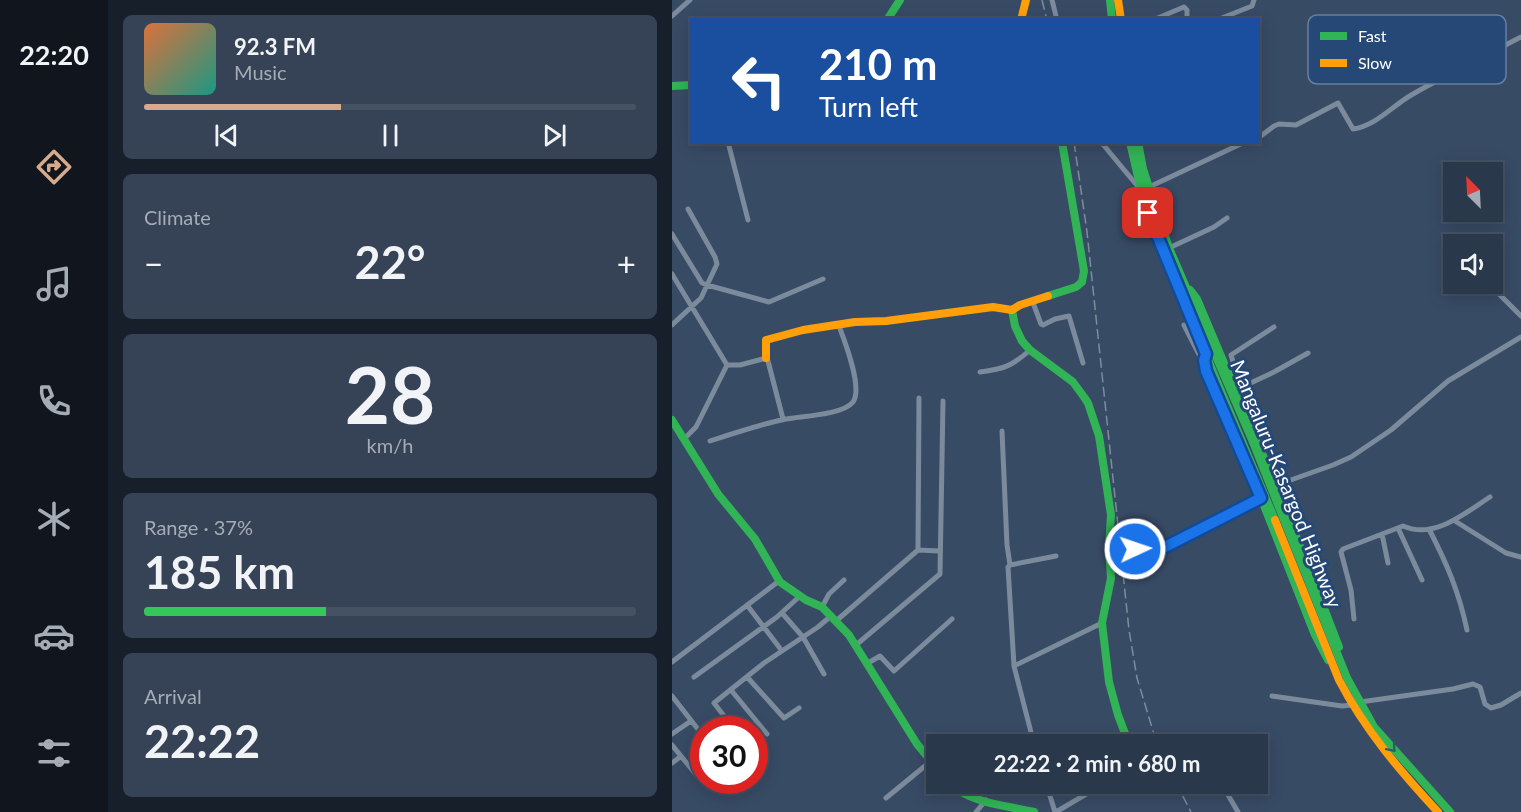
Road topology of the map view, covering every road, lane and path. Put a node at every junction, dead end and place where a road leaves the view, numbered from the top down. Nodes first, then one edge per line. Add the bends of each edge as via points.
1 (690, 0) edge
2 (900, 0) edge
3 (1026, 0) edge
4 (1052, 0) edge
5 (1110, 0) edge
6 (1118, 0) edge
7 (1254, 0) edge
8 (672, 16) edge
9 (888, 18) edge
10 (1022, 18) edge
11 (1056, 18) edge
12 (1112, 18) edge
13 (1121, 18) edge
14 (1157, 18) edge
15 (1187, 18) edge
16 (1222, 18) edge
17 (1521, 37) edge
18 (1506, 45) edge
19 (1431, 84) edge
20 (690, 85) edge
21 (672, 86) edge
22 (1260, 136) edge
23 (729, 144) edge
24 (1062, 144) edge
25 (1103, 144) edge
26 (1131, 144) edge
27 (1138, 144) edge
28 (1241, 144) edge
29 (1145, 189) junction
30 (688, 209) dead end
31 (1227, 218) dead end
32 (748, 220) dead end
33 (672, 234) edge
34 (1169, 248) junction
35 (672, 274) edge
36 (823, 279) dead end
37 (1182, 279) junction
38 (708, 285) junction
39 (1500, 294) edge
40 (1032, 300) junction
41 (691, 306) junction
42 (1012, 310) junction
43 (1521, 316) edge
44 (672, 325) edge
45 (1184, 325) dead end
46 (839, 326) junction
47 (1274, 327) dead end
48 (1521, 338) edge
49 (1030, 350) junction
50 (1308, 353) dead end
51 (1206, 354) junction
52 (766, 357) junction
53 (1083, 363) dead end
54 (727, 365) junction
55 (1204, 365) junction
56 (980, 372) dead end
57 (1238, 388) junction
58 (920, 398) dead end
59 (943, 401) dead end
60 (783, 419) junction
61 (672, 420) edge
62 (1002, 431) dead end
63 (684, 440) junction
64 (710, 441) dead end
65 (1266, 491) junction
66 (1490, 497) dead end
67 (1455, 520) junction
68 (1398, 528) junction
69 (1429, 530) junction
70 (1382, 534) junction
71 (1135, 549) dead end
72 (918, 550) junction
73 (939, 551) junction
74 (1056, 556) dead end
75 (1521, 557) edge
76 (1388, 562) dead end
77 (1010, 565) junction
78 (844, 580) dead end
79 (1422, 580) dead end
80 (779, 581) junction
81 (800, 596) junction
82 (747, 605) junction
83 (822, 607) junction
84 (782, 613) junction
85 (833, 618) junction
86 (951, 619) dead end
87 (1354, 620) dead end
88 (1102, 623) junction
89 (762, 627) junction
90 (1467, 630) dead end
91 (803, 637) junction
92 (856, 645) junction
93 (782, 651) junction
94 (672, 662) edge
95 (868, 663) junction
96 (1014, 666) junction
97 (1338, 667) junction
98 (824, 674) dead end
99 (694, 677) dead end
100 (748, 678) junction
101 (731, 690) junction
102 (1521, 693) edge
103 (672, 696) edge
104 (1272, 696) dead end
105 (1356, 704) junction
106 (799, 708) dead end
107 (723, 716) edge
108 (752, 716) edge
109 (690, 720) edge
110 (690, 722) edge
111 (672, 733) edge
112 (1031, 734) edge
113 (1125, 734) edge
114 (672, 745) edge
115 (926, 755) edge
116 (681, 757) junction
117 (672, 763) edge
118 (690, 768) edge
119 (926, 769) edge
120 (964, 794) edge
121 (1049, 794) edge
122 (1086, 794) edge
123 (1227, 794) edge
124 (886, 798) dead end
125 (986, 800) junction
126 (976, 812) edge
127 (1032, 812) edge
128 (1055, 812) edge
129 (1238, 812) edge
130 (1438, 812) edge
131 (1450, 812) edge

1 - 8 street
2 - 9 main road
3 - 10 main road
4 - 11 street
5 - 12 main road
6 - 13 main road
7 - 16 street via 1252,6
14 - 15 street via 1182,7 1187,10
17 - 18 street
19 - 22 street via 1364,127 1353,129 1338,103 1296,124 1274,126
20 - 21 main road
23 - 32 street
24 - 40 main road via 1084,277 1076,286
25 - 29 street
26 - 29 main road, Mangaluru-Kasargod Highway
27 - 29 main road, Mangaluru-Kasargod Highway
28 - 29 street
29 - 34 main road, Mangaluru-Kasargod Highway
29 - 51 main road, Mangaluru-Kasargod Highway via 1160,246
30 - 38 street via 717,264
31 - 34 street
33 - 38 street via 702,283
34 - 37 main road, Mangaluru-Kasargod Highway
35 - 41 street
36 - 38 street via 769,302
37 - 57 main road via 1197,299
37 - 65 main road, Mangaluru-Kasargod Highway
38 - 41 street
39 - 43 street
40 - 42 main road
40 - 53 street via 1043,325 1069,316
41 - 44 street
41 - 54 street
42 - 46 main road via 993,307
42 - 49 main road via 1015,326
45 - 55 street
46 - 52 main road via 766,340
46 - 60 street via 850,354 856,392 851,405
47 - 57 street via 1231,355
48 - 65 street via 1448,381 1391,430 1351,456
49 - 56 street via 1006,368
49 - 88 main road via 1080,390 1089,403 1098,436 1110,515 1111,578
50 - 57 street
51 - 55 main road
51 - 65 main road, Mangaluru-Kasargod Highway
52 - 54 street
52 - 60 street
54 - 63 street via 696,428
55 - 65 main road
57 - 65 main road
58 - 72 street
59 - 73 street
60 - 64 street
61 - 63 main road
62 - 77 street
63 - 80 main road via 718,494 755,539
65 - 71 street via 1161,549
65 - 97 main road, Mangaluru-Kasargod Highway
65 - 97 main road via 1331,623 1341,653
66 - 67 street
67 - 69 street
67 - 75 street via 1506,553
68 - 69 street
68 - 70 street
68 - 79 street
69 - 90 street via 1450,570
70 - 76 street
70 - 87 street via 1341,552
72 - 73 street
72 - 85 street
73 - 92 street via 940,573
74 - 77 street
77 - 96 street
78 - 83 street
80 - 81 main road
80 - 82 street
81 - 83 main road
81 - 84 street
82 - 89 street
82 - 94 street
83 - 85 main road
84 - 89 street
84 - 91 street
85 - 91 street
85 - 92 main road
86 - 95 street via 894,671 880,656
88 - 96 street
88 - 113 main road via 1109,682
89 - 93 street
89 - 99 street
91 - 93 street
91 - 98 street
92 - 95 main road
93 - 100 street
95 - 115 main road
96 - 112 street
97 - 105 main road, Mangaluru-Kasargod Highway
100 - 101 street
100 - 106 street via 784,718
101 - 107 street via 714,704
101 - 108 street
102 - 105 street via 1491,708 1485,704 1480,687 1473,684
103 - 109 street
104 - 105 street via 1342,706
105 - 130 main road, Mangaluru-Kasargod Highway via 1374,740
105 -> 131 main road, Mangaluru-Kasargod Highway
110 - 111 street
114 - 116 street
116 - 117 street
116 - 118 street
119 - 124 street
120 - 125 main road
121 - 128 street
122 - 128 street
123 - 129 street
125 - 126 street
125 - 127 main road

